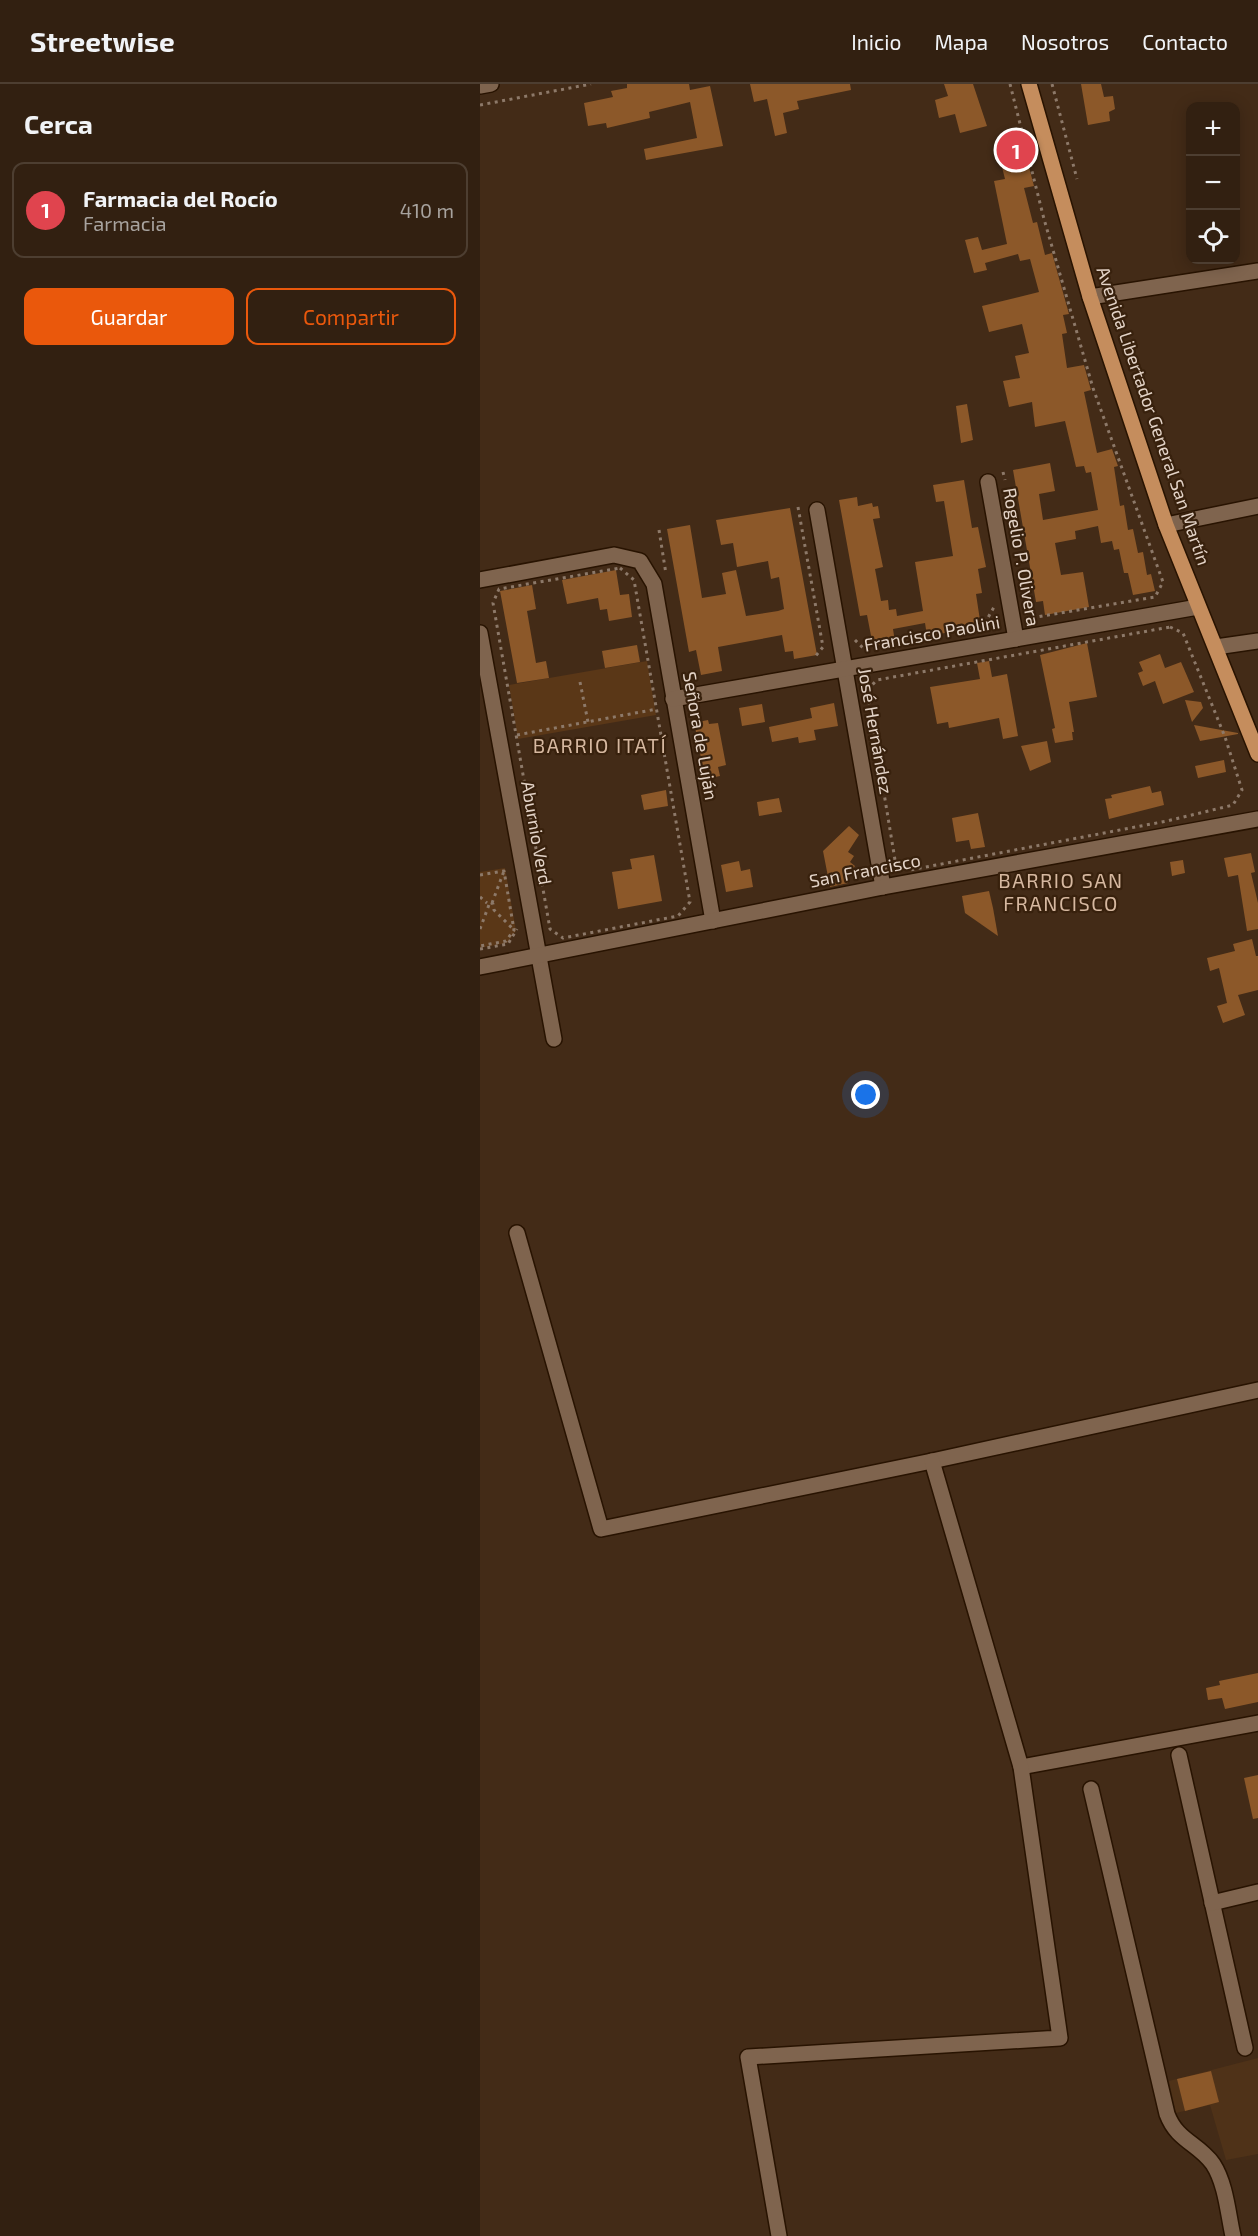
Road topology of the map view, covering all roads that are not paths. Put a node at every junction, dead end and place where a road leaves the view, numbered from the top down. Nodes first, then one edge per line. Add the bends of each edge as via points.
1 (491, 84) edge
2 (1029, 84) edge
3 (480, 86) edge
4 (1258, 271) edge
5 (1090, 297) junction
6 (988, 482) dead end
7 (1258, 506) edge
8 (817, 510) dead end
9 (1166, 525) junction
10 (480, 580) edge
11 (1198, 607) junction
12 (480, 633) edge
13 (1016, 639) junction
14 (1258, 641) edge
15 (1216, 647) junction
16 (844, 670) junction
17 (673, 699) junction
18 (1258, 754) edge
19 (1258, 819) edge
20 (883, 887) junction
21 (713, 921) junction
22 (538, 955) junction
23 (480, 966) edge
24 (554, 1039) dead end
25 (517, 1233) dead end
26 (1258, 1389) edge
27 (932, 1461) junction
28 (1258, 1723) edge
29 (1179, 1755) dead end
30 (1021, 1767) junction
31 (1090, 1789) dead end
32 (1258, 1892) edge
33 (1212, 1903) junction
34 (1245, 2048) dead end
35 (779, 2236) edge
36 (1233, 2236) edge

1 - 3 street
2 - 5 main road, Avenida Libertador General San Martín
4 - 5 street
5 - 9 main road, Avenida Libertador General San Martín
6 - 13 street, Rogelio P. Olivera
7 - 9 street
8 - 16 street, José Hernández
9 - 11 main road, Avenida Libertador General San Martín
10 - 17 street, Señora de Luján via 614,555 640,561 654,584
11 - 13 street, Francisco Paolini
11 - 15 main road, Avenida Libertador General San Martín
12 - 22 street, Aburnio Verd
13 - 16 street, Francisco Paolini
14 - 15 street
15 - 18 main road, Avenida Libertador General San Martín
16 - 17 street, Francisco Paolini
16 - 20 street, José Hernández
17 - 21 street, Señora de Luján
19 - 20 street, San Francisco
20 - 21 street, San Francisco
21 - 22 street, San Francisco
22 - 23 street, San Francisco
22 - 24 street, Aburnio Verd
25 - 27 street via 601,1529
26 - 27 street
27 - 30 street
28 - 30 street
29 - 33 street
30 - 35 street via 1060,2038 748,2057
31 - 36 street via 1167,2114 1181,2138 1214,2165
32 - 33 street
33 - 34 street

